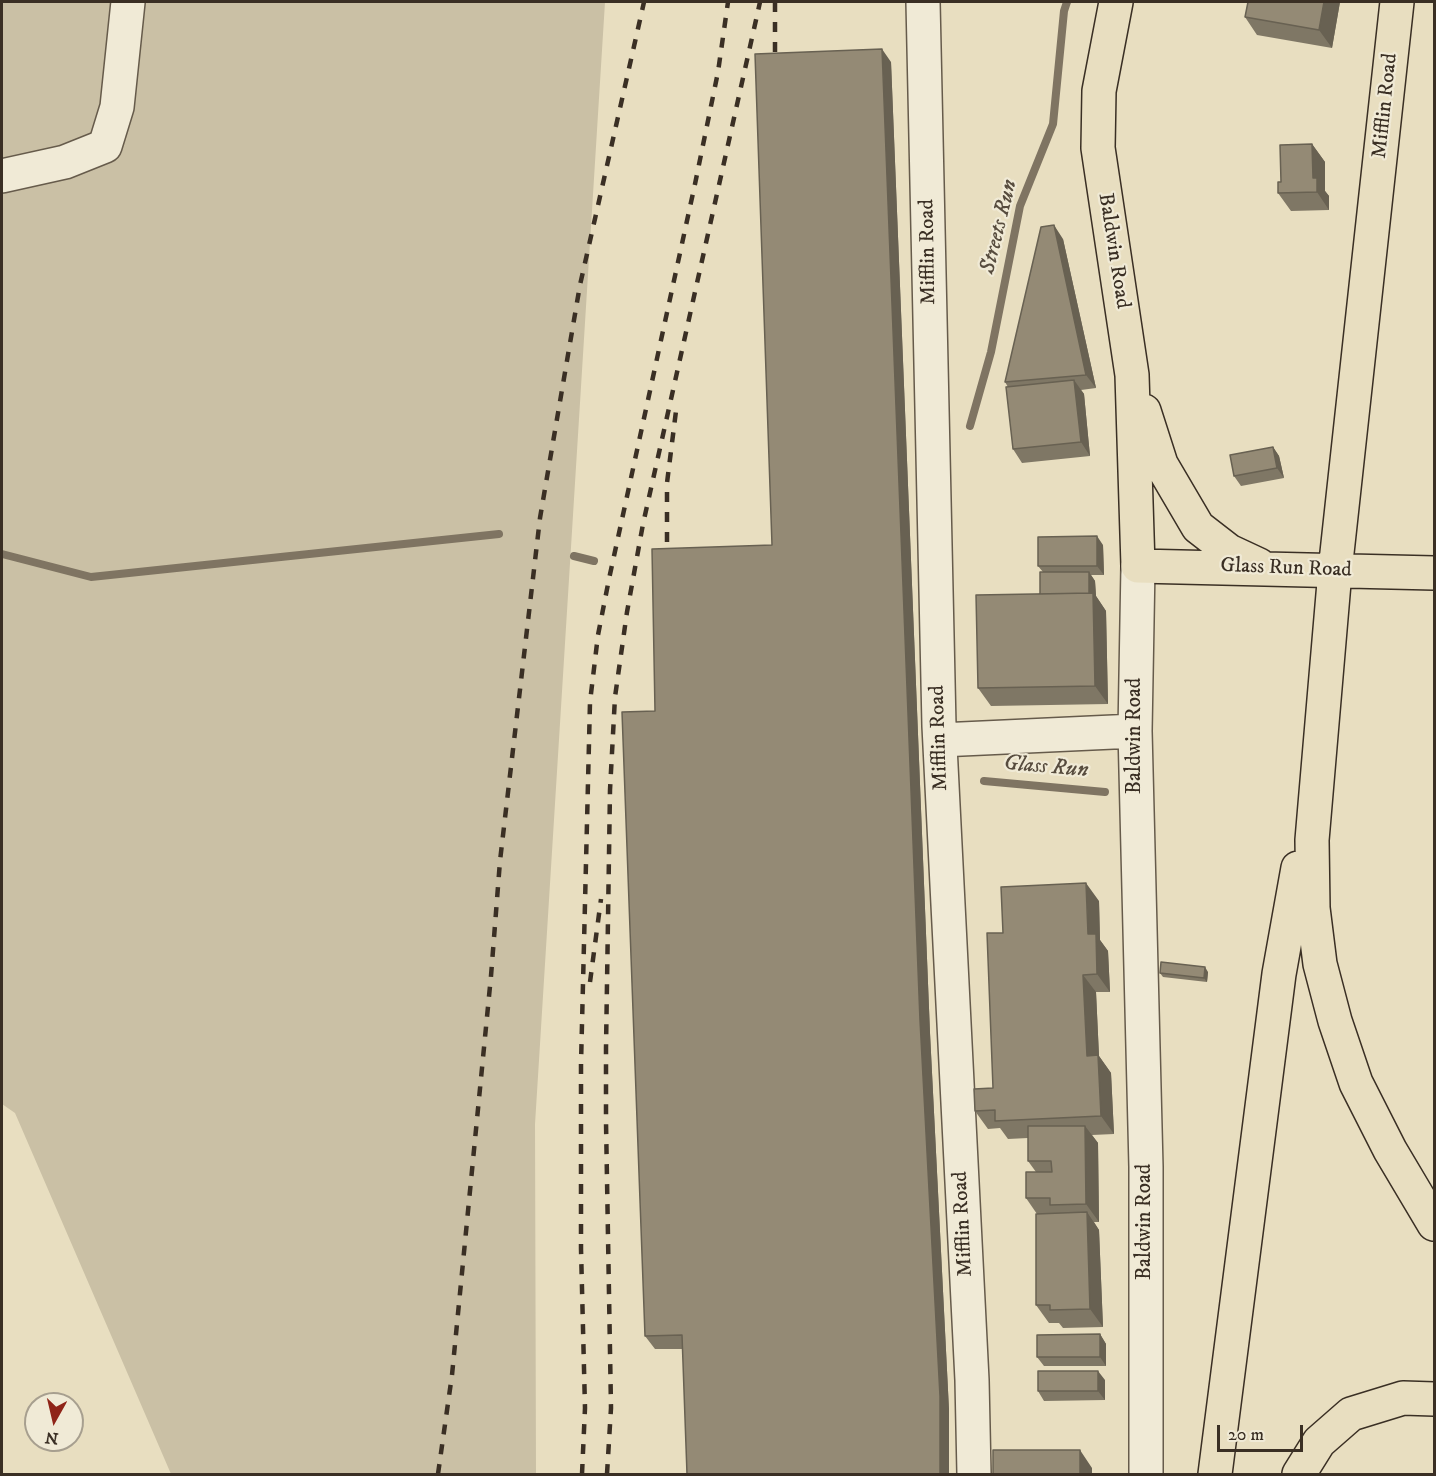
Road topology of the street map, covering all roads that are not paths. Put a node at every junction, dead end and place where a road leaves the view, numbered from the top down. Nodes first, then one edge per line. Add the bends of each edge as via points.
1 (128, 2) edge
2 (923, 2) edge
3 (1116, 2) edge
4 (1397, 2) edge
5 (2, 176) edge
6 (1132, 375) junction
7 (1138, 566) junction
8 (1266, 568) junction
9 (1335, 571) junction
10 (1434, 573) edge
11 (1135, 731) junction
12 (940, 741) junction
13 (1319, 748) junction
14 (1434, 1224) edge
15 (1434, 1399) edge
16 (974, 1474) edge
17 (1146, 1474) edge
18 (1215, 1474) edge
19 (1299, 1474) edge

1 - 5 street via 117,107 105,146 65,162
2 - 12 street, Mifflin Road
3 - 6 main road, Baldwin Road via 1099,91 1098,148
4 - 9 main road, Mifflin Road
6 - 7 main road, Baldwin Road
6 - 8 main road via 1161,464 1198,527 1228,551
7 - 8 main road, Glass Run Road
7 - 11 street, Baldwin Road
8 - 9 main road, Glass Run Road
9 - 10 main road, Glass Run Road
9 - 13 main road, Mifflin Road
11 - 12 street
11 - 17 street, Baldwin Road via 1146,1167
12 - 16 street, Mifflin Road
13 - 14 main road via 1312,840 1313,908 1320,964 1356,1083
13 - 18 main road via 1279,974
15 - 19 main road via 1403,1398 1352,1414 1319,1442

